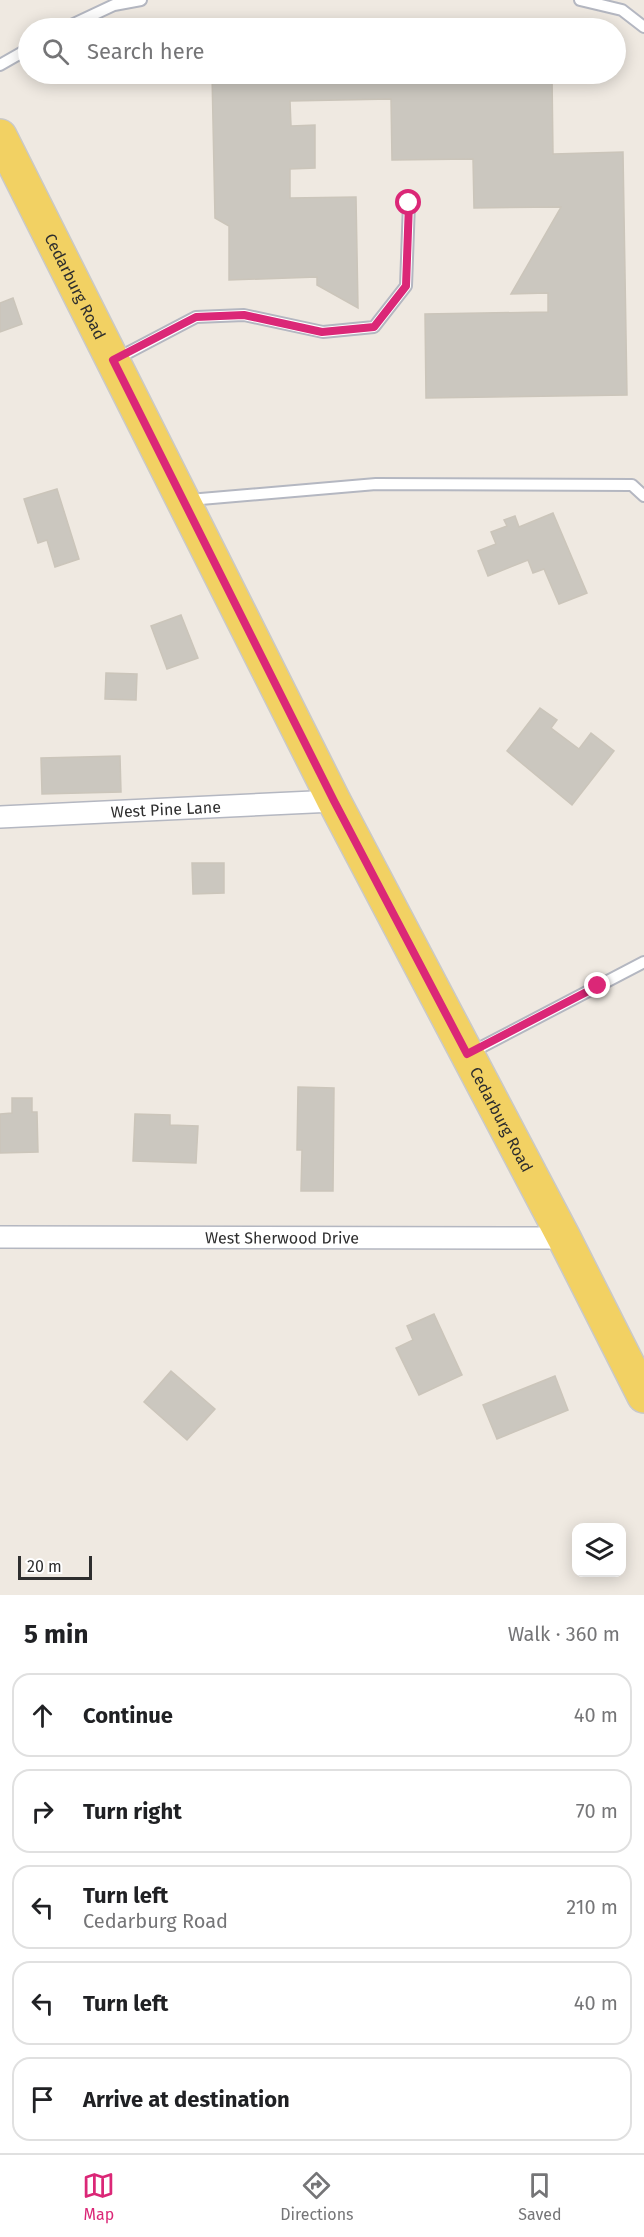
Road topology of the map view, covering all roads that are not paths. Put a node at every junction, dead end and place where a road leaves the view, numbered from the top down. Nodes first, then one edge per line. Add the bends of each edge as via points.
1 (141, 0) edge
2 (580, 0) edge
3 (86, 18) edge
4 (644, 27) edge
5 (18, 55) edge
6 (0, 65) edge
7 (0, 136) edge
8 (409, 203) dead end
9 (113, 360) junction
10 (644, 496) edge
11 (182, 501) junction
12 (334, 801) junction
13 (0, 817) edge
14 (644, 962) edge
15 (467, 1054) junction
16 (0, 1237) edge
17 (564, 1238) junction
18 (644, 1396) edge

1 - 3 lane via 114,5
2 - 4 lane via 622,10
5 - 6 lane
7 - 9 main road, Cedarburg Road
8 - 9 lane via 406,286 374,327 322,332 244,315 196,317
9 - 11 main road, Cedarburg Road
10 - 11 lane via 632,485 376,484
11 - 12 main road, Cedarburg Road
12 - 13 street, West Pine Lane
12 - 15 main road, Cedarburg Road
14 - 15 lane
15 - 17 main road, Cedarburg Road
16 - 17 street, West Sherwood Drive
17 - 18 main road, Cedarburg Road

